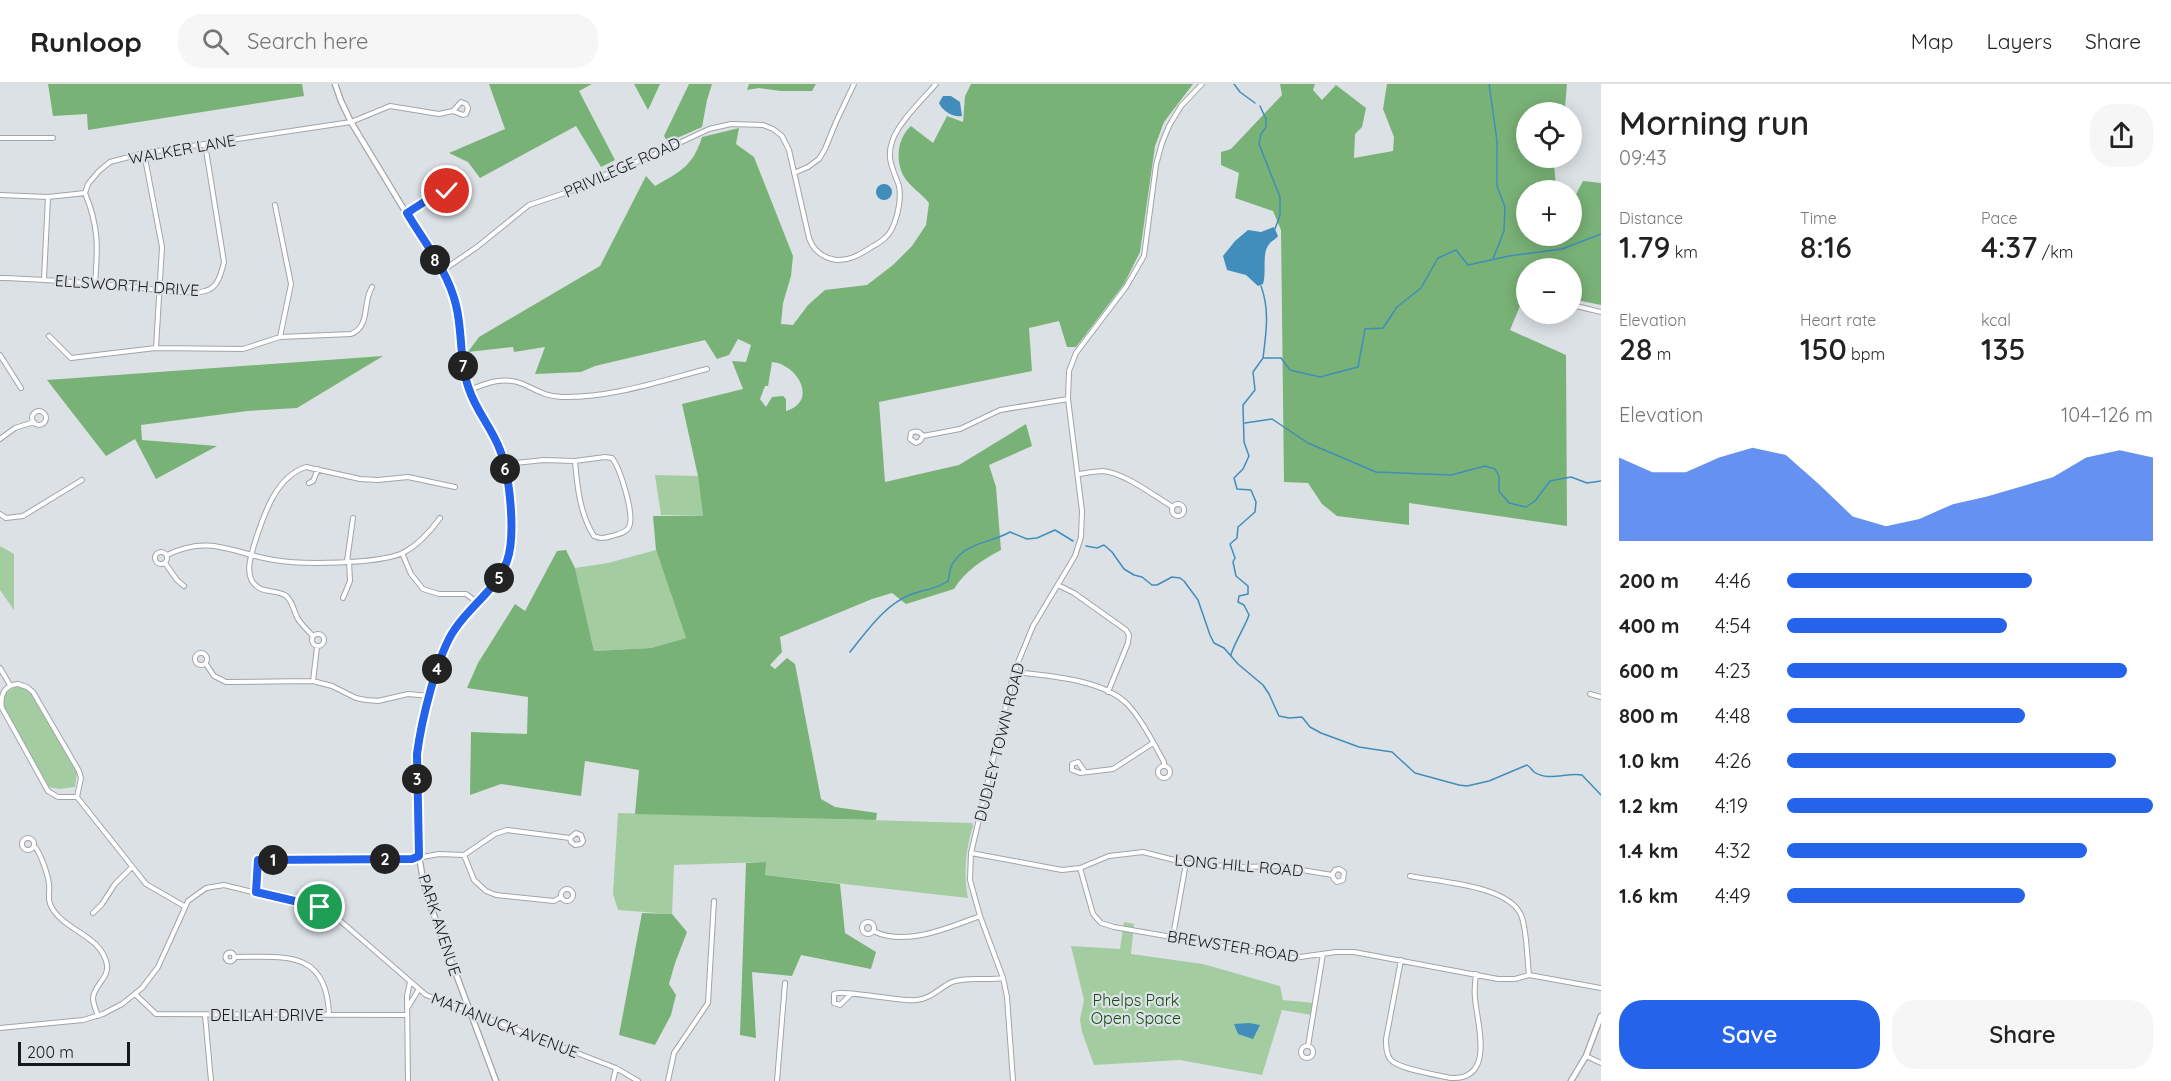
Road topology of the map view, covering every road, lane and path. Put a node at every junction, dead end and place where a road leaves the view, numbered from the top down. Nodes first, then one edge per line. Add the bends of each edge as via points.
1 (335, 84) edge
2 (854, 84) edge
3 (936, 84) edge
4 (1202, 84) edge
5 (453, 111) dead end
6 (351, 122) junction
7 (0, 138) edge
8 (53, 138) dead end
9 (205, 144) junction
10 (144, 153) junction
11 (794, 172) junction
12 (85, 194) junction
13 (0, 195) edge
14 (435, 195) dead end
15 (48, 197) junction
16 (275, 205) dead end
17 (407, 213) junction
18 (442, 271) junction
19 (0, 278) edge
20 (44, 279) junction
21 (95, 283) junction
22 (372, 287) dead end
23 (160, 290) junction
24 (1582, 307) edge
25 (1601, 312) edge
26 (49, 336) dead end
27 (280, 337) junction
28 (156, 348) junction
29 (0, 355) edge
30 (707, 369) dead end
31 (21, 387) dead end
32 (469, 390) junction
33 (1068, 399) junction
34 (34, 422) dead end
35 (923, 436) dead end
36 (0, 439) edge
37 (575, 461) junction
38 (505, 464) junction
39 (318, 469) junction
40 (1079, 474) junction
41 (82, 480) dead end
42 (309, 483) dead end
43 (455, 487) dead end
44 (1173, 507) dead end
45 (0, 514) edge
46 (353, 518) dead end
47 (440, 518) dead end
48 (402, 553) junction
49 (252, 554) junction
50 (167, 555) junction
51 (348, 561) junction
52 (165, 563) junction
53 (1058, 585) junction
54 (184, 586) dead end
55 (343, 598) dead end
56 (478, 603) junction
57 (313, 636) junction
58 (317, 646) junction
59 (206, 664) dead end
60 (0, 668) edge
61 (1014, 672) junction
62 (313, 681) junction
63 (10, 685) junction
64 (1108, 692) junction
65 (1590, 694) dead end
66 (430, 696) junction
67 (1601, 698) edge
68 (1153, 743) junction
69 (1164, 766) dead end
70 (1085, 772) dead end
71 (77, 797) junction
72 (570, 838) dead end
73 (34, 846) dead end
74 (971, 853) junction
75 (464, 855) junction
76 (419, 856) junction
77 (1186, 862) junction
78 (131, 868) junction
79 (1080, 868) junction
80 (1332, 874) dead end
81 (1410, 876) dead end
82 (256, 892) junction
83 (561, 897) dead end
84 (714, 901) dead end
85 (184, 906) junction
86 (93, 913) dead end
87 (980, 916) junction
88 (873, 931) dead end
89 (1173, 936) junction
90 (1323, 954) junction
91 (234, 957) dead end
92 (1401, 960) junction
93 (1476, 974) junction
94 (1529, 975) junction
95 (1003, 978) junction
96 (410, 982) junction
97 (785, 983) dead end
98 (1601, 988) edge
99 (419, 989) junction
100 (135, 994) junction
101 (851, 994) junction
102 (408, 1007) junction
103 (470, 1012) junction
104 (205, 1015) junction
105 (329, 1015) junction
106 (407, 1015) junction
107 (98, 1016) junction
108 (1601, 1016) edge
109 (0, 1028) edge
110 (1308, 1046) dead end
111 (1586, 1056) junction
112 (1601, 1064) edge
113 (616, 1068) junction
114 (211, 1081) edge
115 (408, 1081) edge
116 (496, 1081) edge
117 (613, 1081) edge
118 (638, 1081) edge
119 (668, 1081) edge
120 (777, 1081) edge
121 (1013, 1081) edge
122 (1571, 1081) edge

1 - 6 main road, PARK AVENUE
2 - 11 street via 819,159
3 - 11 street, PRIVILEGE ROAD via 892,140 890,161 900,193 893,226 885,238 858,255 834,259 813,248
4 - 33 street, DUDLEY TOWN ROAD via 1181,106 1162,142 1144,256 1126,287 1076,353 1069,371
5 - 6 street, WALKER LANE via 439,114 390,106
6 - 9 street, WALKER LANE
6 - 17 main road, PARK AVENUE
7 - 8 street
9 - 10 street, WALKER LANE
9 - 23 street, ELLSWORTH DRIVE via 224,262 220,278 204,292
10 - 12 street, WALKER LANE via 110,162 88,184
10 - 23 street via 162,247
11 - 18 street, PRIVILEGE ROAD via 786,142 773,129 757,124 717,126 583,187 529,205
12 - 15 street
12 - 21 street via 98,236
13 - 15 street
14 - 17 street
15 - 20 street
16 - 27 street via 291,284
17 - 18 main road, PARK AVENUE
18 - 32 main road, PARK AVENUE via 456,306
19 - 20 street, ELLSWORTH DRIVE
20 - 21 street, ELLSWORTH DRIVE
21 - 23 street, ELLSWORTH DRIVE
22 - 27 street via 364,322 357,332
23 - 28 street
24 - 25 street
26 - 28 street via 71,358
27 - 28 street via 243,349
29 - 31 street
30 - 32 street via 629,389 563,398 500,380
32 - 38 main road, PARK AVENUE
33 - 35 street via 1000,410 960,429
33 - 40 street, DUDLEY TOWN ROAD
34 - 36 street via 15,428
37 - 37 street via 582,503 594,536 601,539 627,530 628,502 614,460 605,456
37 - 38 street
38 - 56 main road, PARK AVENUE via 511,548 500,576
39 - 42 street
39 - 43 street via 360,479 408,477
39 - 49 street via 303,468 283,484 265,513
40 - 44 street via 1104,471 1118,475
40 - 53 street, DUDLEY TOWN ROAD via 1080,537 1075,556
41 - 45 street via 24,516 6,518
46 - 51 street
47 - 48 street via 429,533
48 - 51 street
48 - 56 street via 423,589 438,594 466,594
49 - 50 street via 205,544
49 - 51 street via 296,563
49 - 57 street via 249,571 255,585 286,596
50 - 52 street
50 - 52 street via 160,551 155,555 157,563
51 - 55 street via 350,581
52 - 54 street
53 - 61 street, DUDLEY TOWN ROAD via 1033,626
53 - 64 street via 1122,625 1129,635
56 - 66 main road, PARK AVENUE via 446,644
57 - 58 street via 312,642
57 - 58 street via 324,638 323,644
58 - 62 street
59 - 62 street via 214,676 226,682
60 - 63 street
61 - 64 street via 1075,679
61 - 74 street, DUDLEY TOWN ROAD
62 - 66 street via 366,700 408,694
63 - 71 street via 24,685 33,692 80,773
63 - 71 street via 2,694 1,706 48,791 60,798
64 - 68 street via 1131,708
65 - 67 street
66 - 76 main road, PARK AVENUE via 417,754
68 - 69 street
68 - 70 street via 1113,769
71 - 78 street
72 - 75 street via 507,830
73 - 107 street via 48,878 52,909 96,945 106,961 105,976 93,997
74 - 79 street, LONG HILL ROAD via 1062,870
74 - 87 street, DUDLEY TOWN ROAD via 970,880
75 - 76 street
75 - 83 street via 474,880 496,896 554,901
76 - 82 street via 258,860
76 - 103 main road, PARK AVENUE via 431,907
77 - 79 street, LONG HILL ROAD via 1143,852 1109,856
77 - 80 street, LONG HILL ROAD via 1278,866
77 - 89 street
78 - 85 street via 150,888
78 - 86 street
79 - 89 street, BREWSTER ROAD via 1093,914 1101,923
81 - 94 street via 1483,890 1514,904 1521,915
82 - 85 street, MATIANUCK AVENUE via 213,886 198,892
82 - 96 street, MATIANUCK AVENUE via 328,911
84 - 119 street via 708,1003 674,1053
85 - 100 street via 160,963
87 - 88 street via 925,934 883,936
87 - 95 street, DUDLEY TOWN ROAD
89 - 90 street, BREWSTER ROAD via 1293,958
90 - 92 street, BREWSTER ROAD via 1354,952
90 - 110 street
91 - 105 street via 292,958 314,969 326,988
92 - 93 street, BREWSTER ROAD
92 - 93 street via 1386,1039 1390,1059 1399,1065 1451,1078 1467,1076 1479,1060 1482,1047 1475,1000
93 - 94 street, BREWSTER ROAD via 1498,979
94 - 98 street, BREWSTER ROAD
95 - 101 street via 958,981 916,1000
95 - 121 street, DUDLEY TOWN ROAD
96 - 99 street, MATIANUCK AVENUE
96 - 102 street
97 - 120 street
99 - 102 street
99 - 103 street, MATIANUCK AVENUE
100 - 104 street, DELILAH DRIVE via 156,1014
100 - 107 street
101 - 101 street via 836,992 832,997 840,1005
102 - 106 street
103 - 113 street, MATIANUCK AVENUE
103 - 116 main road, PARK AVENUE
104 - 105 street, DELILAH DRIVE
104 - 114 street
105 - 106 street, DELILAH DRIVE
106 - 115 street
107 - 109 street
108 - 111 main road
111 - 112 street
111 - 122 main road
113 - 117 street
113 - 118 street, MATIANUCK AVENUE

